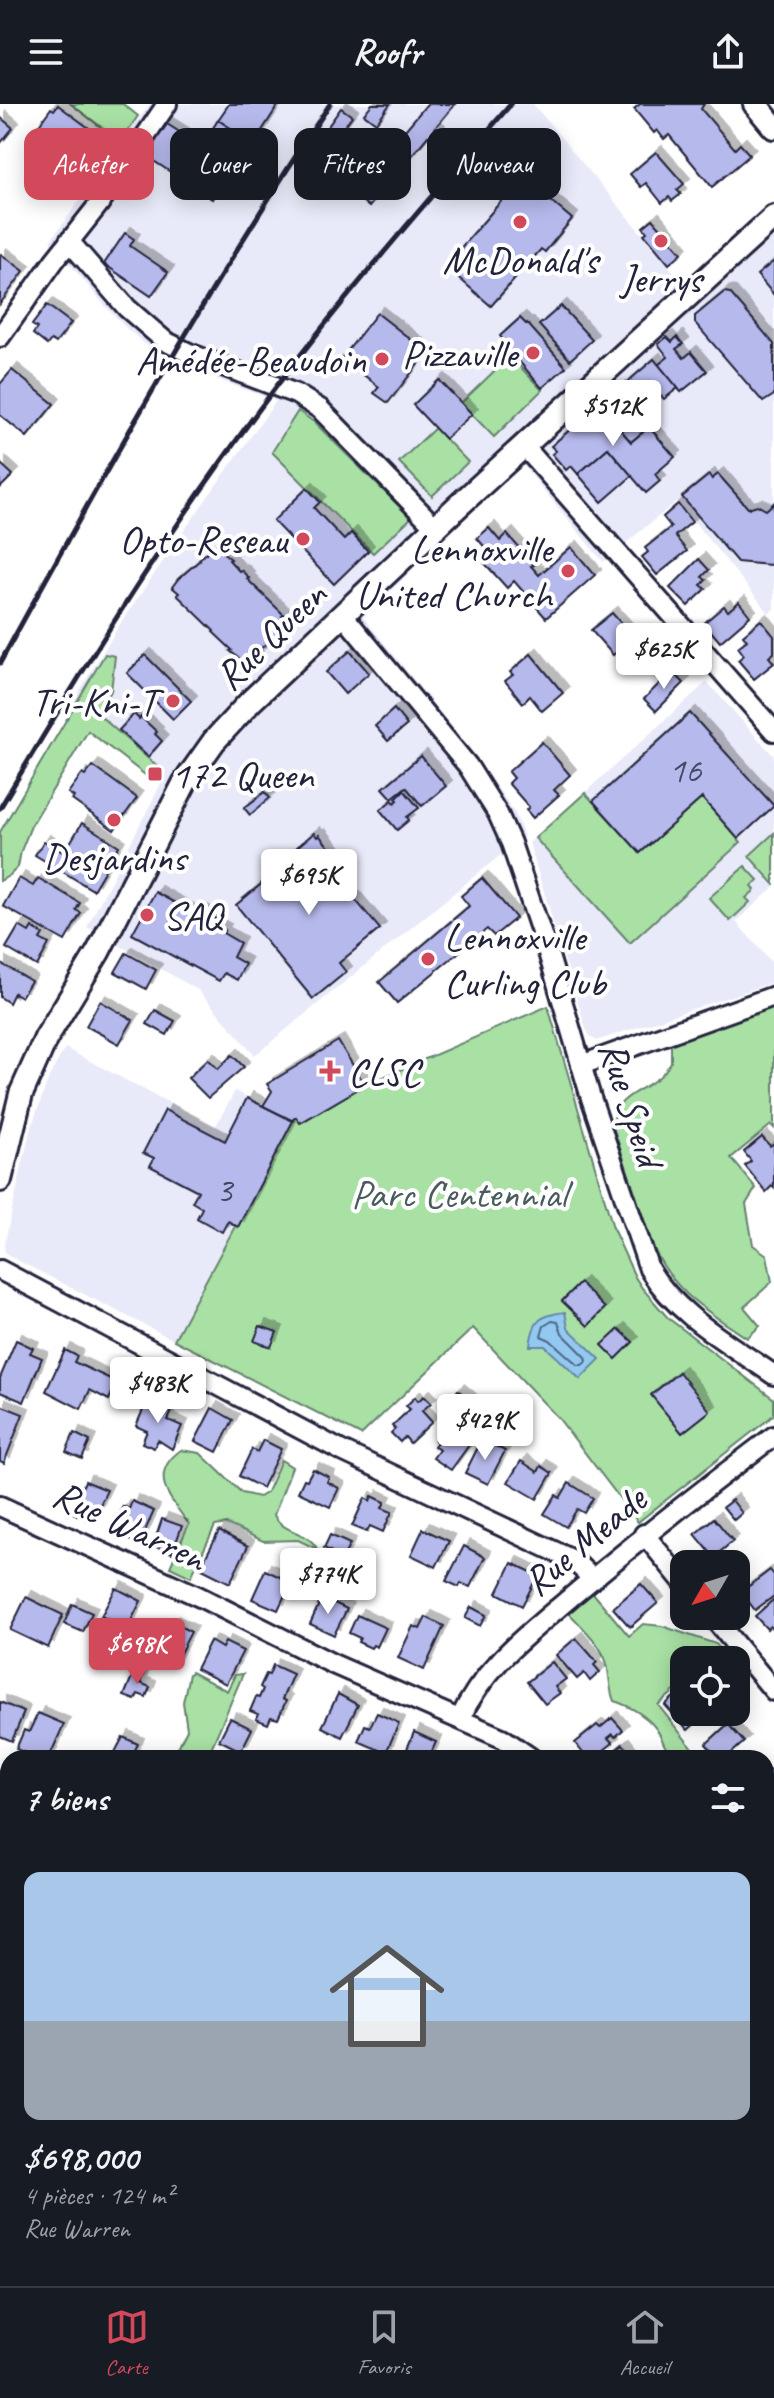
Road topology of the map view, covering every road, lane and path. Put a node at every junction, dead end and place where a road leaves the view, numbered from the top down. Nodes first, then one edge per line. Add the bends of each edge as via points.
1 (167, 104) edge
2 (756, 104) edge
3 (774, 116) edge
4 (774, 127) edge
5 (774, 217) edge
6 (69, 241) junction
7 (0, 337) edge
8 (523, 445) junction
9 (435, 527) junction
10 (343, 615) junction
11 (774, 731) edge
12 (774, 996) edge
13 (581, 1065) junction
14 (0, 1180) edge
15 (0, 1270) edge
16 (774, 1375) edge
17 (774, 1436) edge
18 (0, 1506) edge
19 (644, 1534) junction
20 (670, 1566) edge
21 (593, 1579) junction
22 (724, 1630) edge
23 (774, 1691) edge
24 (460, 1719) junction
25 (519, 1750) edge

1 - 6 street
2 - 3 main road
2 - 4 main road
5 - 8 main road, Rue Queen
6 - 7 street
6 - 9 street via 127,308 165,341 289,391 320,409
8 - 9 main road, Rue Queen
8 - 11 street
9 - 10 main road, Rue Queen
10 - 13 street, Rue Speid via 457,752 494,805 511,843
10 - 14 main road, Rue Queen via 230,723 185,782 31,1068
12 - 13 street
13 - 16 street, Rue Speid via 641,1249 660,1287 687,1313
15 - 21 street via 342,1451 573,1560
17 - 19 street, Rue Meade
18 - 24 street, Rue Warren
19 - 20 street
19 - 21 street, Rue Meade
21 - 24 street, Rue Meade via 501,1658
22 - 23 street
24 - 25 street, Rue Warren

